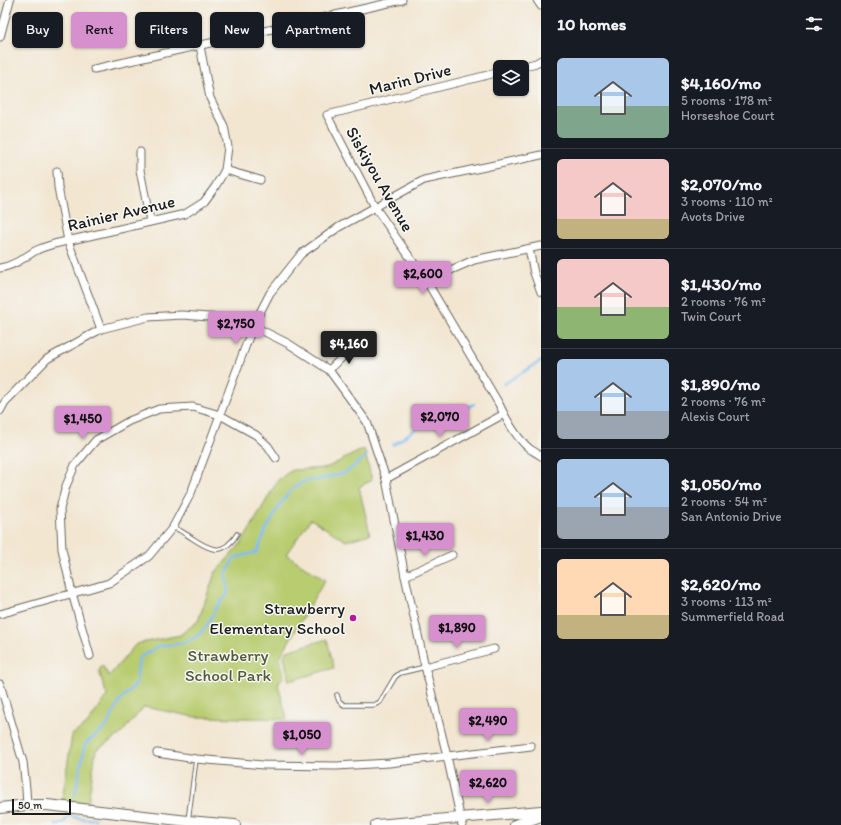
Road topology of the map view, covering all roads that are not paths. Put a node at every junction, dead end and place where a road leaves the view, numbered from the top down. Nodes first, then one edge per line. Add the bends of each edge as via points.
1 (10, 0) edge
2 (402, 0) edge
3 (537, 0) edge
4 (541, 6) edge
5 (0, 37) edge
6 (202, 46) edge
7 (190, 48) edge
8 (200, 48) edge
9 (541, 60) edge
10 (529, 65) edge
11 (94, 68) dead end
12 (493, 74) edge
13 (327, 115) joint
14 (140, 152) dead end
15 (541, 155) edge
16 (225, 170) junction
17 (57, 171) dead end
18 (260, 180) dead end
19 (375, 207) junction
20 (150, 221) junction
21 (68, 241) junction
22 (541, 246) edge
23 (529, 249) junction
24 (0, 268) edge
25 (427, 282) junction
26 (541, 292) edge
27 (252, 326) junction
28 (101, 329) junction
29 (354, 346) dead end
30 (329, 370) junction
31 (0, 411) edge
32 (504, 414) junction
33 (220, 415) junction
34 (541, 456) edge
35 (276, 458) dead end
36 (386, 479) junction
37 (173, 527) junction
38 (237, 534) dead end
39 (452, 555) dead end
40 (405, 576) junction
41 (72, 593) junction
42 (0, 614) edge
43 (494, 649) dead end
44 (90, 656) dead end
45 (425, 667) junction
46 (0, 684) edge
47 (337, 695) dead end
48 (4, 708) edge
49 (531, 746) dead end
50 (157, 753) dead end
51 (447, 756) junction
52 (196, 759) junction
53 (27, 805) junction
54 (0, 808) edge
55 (541, 811) edge
56 (541, 816) edge
57 (461, 821) edge
58 (188, 823) edge
59 (235, 825) edge
60 (376, 825) edge
61 (515, 825) edge

1 - 5 street
2 - 6 street
3 - 4 street
7 - 11 street
8 - 16 street, Rainier Avenue via 210,98 224,126 228,147
9 - 10 street
12 - 13 street, Marin Drive
13 - 19 street, Siskiyou Avenue
14 - 20 street via 140,170
15 - 19 street via 424,180
16 - 18 street
16 - 20 street, Rainier Avenue via 204,202 185,214
17 - 21 street
19 - 25 street, Siskiyou Avenue
19 - 27 street via 339,227 301,254 270,293
20 - 21 street, Rainier Avenue
21 - 24 street, Rainier Avenue via 37,250 7,267
21 - 28 street
22 - 23 street
23 - 25 street via 474,260
23 - 26 street
25 - 32 street, Siskiyou Avenue
27 - 28 street via 222,318 182,315 148,317
27 - 30 street via 288,344
27 - 33 street
28 - 31 street via 47,359 5,402
29 - 30 street
30 - 36 street via 367,422
32 - 34 street, Siskiyou Avenue via 529,448
32 - 36 street
33 - 35 street via 256,435
33 - 37 street via 191,493
33 - 41 street via 192,407 160,409 129,421 96,440 79,460 66,486 60,509 62,549
36 - 40 street
37 - 38 lane via 216,550 229,544
37 - 41 street via 149,556 109,583
39 - 40 street
40 - 45 street
41 - 42 street
41 - 44 street
43 - 45 street
45 - 47 lane via 400,673 380,702 374,705 344,705
45 - 51 street
46 - 48 street
48 - 53 street via 23,762
49 - 51 street
50 - 52 street
51 - 52 street via 389,764 336,766 263,765
51 - 57 street
52 - 58 lane
53 - 54 street
53 - 58 street via 47,805
55 - 57 street
56 - 61 street
57 - 60 street
58 - 59 street

